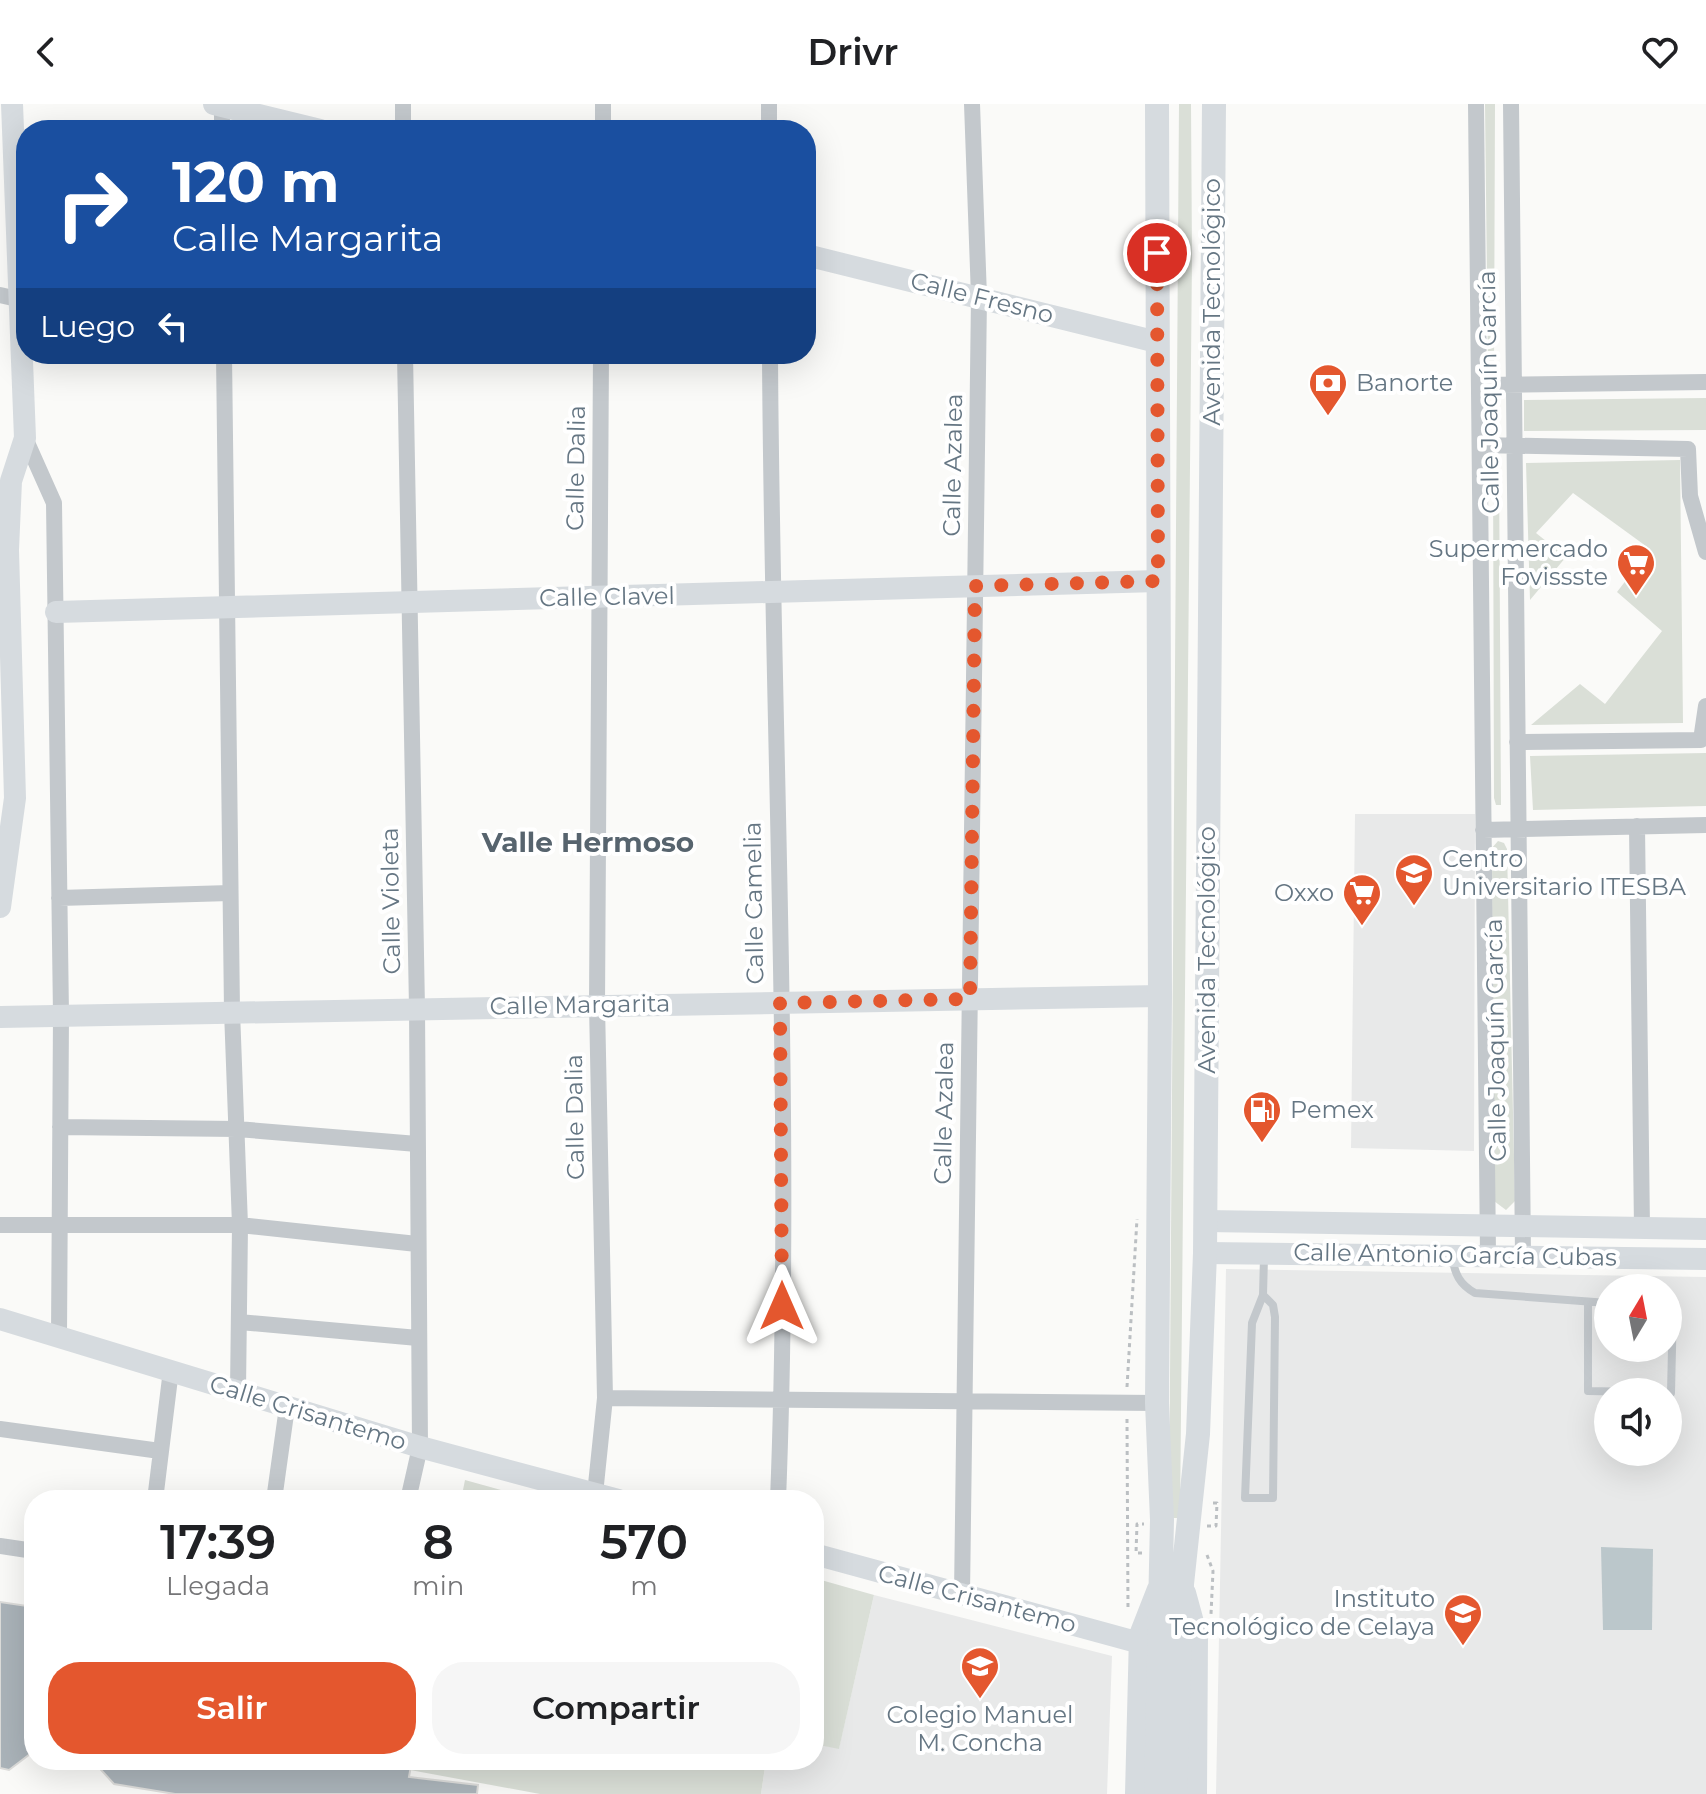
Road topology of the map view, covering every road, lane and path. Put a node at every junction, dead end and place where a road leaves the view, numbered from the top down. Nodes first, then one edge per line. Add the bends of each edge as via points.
1 (12, 104) edge
2 (972, 104) edge
3 (1157, 104) edge
4 (1214, 104) edge
5 (1476, 104) edge
6 (1511, 104) edge
7 (219, 105) edge
8 (280, 120) edge
9 (816, 257) edge
10 (11, 297) edge
11 (979, 297) junction
12 (1157, 342) junction
13 (16, 347) edge
14 (18, 364) edge
15 (224, 364) edge
16 (405, 364) edge
17 (601, 364) edge
18 (770, 364) edge
19 (1706, 382) edge
20 (1513, 384) junction
21 (1479, 385) junction
22 (25, 438) junction
23 (1514, 444) junction
24 (1480, 445) junction
25 (4, 549) edge
26 (1706, 552) edge
27 (1158, 581) junction
28 (975, 586) junction
29 (771, 593) junction
30 (599, 597) junction
31 (407, 602) junction
32 (226, 607) junction
33 (56, 612) junction
34 (1706, 706) edge
35 (1517, 742) junction
36 (7, 796) edge
37 (1706, 825) edge
38 (1637, 826) junction
39 (1518, 829) junction
40 (1483, 830) junction
41 (230, 893) junction
42 (59, 898) junction
43 (0, 907) edge
44 (1160, 996) junction
45 (970, 999) junction
46 (780, 1003) junction
47 (597, 1005) junction
48 (417, 1008) junction
49 (232, 1011) junction
50 (61, 1015) junction
51 (0, 1017) edge
52 (60, 1127) junction
53 (237, 1129) junction
54 (417, 1144) junction
55 (1137, 1212) dead end
56 (1205, 1221) junction
57 (60, 1224) junction
58 (0, 1225) edge
59 (240, 1225) junction
60 (1391, 1225) junction
61 (1486, 1227) junction
62 (1522, 1228) junction
63 (1642, 1229) junction
64 (1706, 1229) edge
65 (417, 1244) junction
66 (1205, 1253) junction
67 (1264, 1253) junction
68 (1389, 1254) junction
69 (1452, 1254) junction
70 (1488, 1254) junction
71 (1523, 1255) junction
72 (1706, 1259) edge
73 (1263, 1295) junction
74 (1588, 1303) junction
75 (1594, 1303) edge
76 (0, 1319) edge
77 (239, 1322) junction
78 (59, 1336) junction
79 (418, 1338) junction
80 (171, 1370) junction
81 (238, 1391) junction
82 (1594, 1391) edge
83 (782, 1397) junction
84 (605, 1398) junction
85 (965, 1400) junction
86 (1127, 1403) junction
87 (1157, 1403) junction
88 (287, 1407) junction
89 (0, 1429) edge
90 (420, 1447) junction
91 (160, 1451) junction
92 (156, 1490) edge
93 (275, 1490) edge
94 (410, 1490) edge
95 (580, 1490) edge
96 (595, 1490) edge
97 (778, 1490) edge
98 (0, 1546) edge
99 (24, 1550) edge
100 (824, 1557) edge
101 (1171, 1584) junction
102 (962, 1595) junction
103 (1134, 1641) junction
104 (1136, 1794) edge
105 (1156, 1794) edge
106 (1175, 1794) edge
107 (1196, 1794) edge

1 - 10 main road
2 - 11 street, Calle Azalea
3 - 12 main road, Avenida Tecnológico
4 - 56 main road, Avenida Tecnológico
5 - 21 street, Calle Joaquín García
6 - 20 street, Calle Joaquín García
7 - 8 main road
9 - 11 main road, Calle Fresno
10 - 13 main road
11 - 12 main road, Calle Fresno
11 - 28 street, Calle Azalea
12 - 27 main road, Avenida Tecnológico
14 - 22 main road
15 - 32 street
16 - 31 street, Calle Violeta
17 - 30 street, Calle Dalia
18 - 29 street, Calle Camelia
19 - 20 street
20 - 21 street
20 - 23 street, Calle Joaquín García
21 - 24 street, Calle Joaquín García
22 - 25 main road via 11,481
22 - 33 street via 54,503
23 - 24 street
23 - 26 street via 1688,449 1690,496
23 - 35 street, Calle Joaquín García
24 - 40 street, Calle Joaquín García
25 - 36 main road
27 - 28 main road, Calle Clavel
27 - 44 main road, Avenida Tecnológico
28 - 29 main road, Calle Clavel
28 - 45 street, Calle Azalea
29 - 30 main road, Calle Clavel
29 - 46 street, Calle Camelia
30 - 31 main road, Calle Clavel
30 - 47 street, Calle Dalia
31 - 32 main road, Calle Clavel
31 - 48 street, Calle Violeta
32 - 33 main road, Calle Clavel
32 - 41 street
33 - 42 street
34 - 35 street via 1701,740
35 - 39 street, Calle Joaquín García
36 - 43 main road
37 - 38 street
38 - 39 street
38 - 63 street
39 - 40 street
39 - 62 street, Calle Joaquín García
40 - 61 street, Calle Joaquín García
41 - 42 street
41 - 49 street
42 - 50 street
44 - 45 main road, Calle Margarita
44 - 87 main road, Avenida Tecnológico
45 - 46 main road, Calle Margarita
45 - 85 street, Calle Azalea
46 - 47 main road, Calle Margarita
46 - 83 street, Calle Camelia
47 - 48 main road, Calle Margarita
47 - 84 street, Calle Dalia
48 - 49 main road, Calle Margarita
48 - 54 street, Calle Violeta
49 - 50 main road, Calle Margarita
49 - 53 street
50 - 51 main road, Calle Margarita
50 - 52 street
52 - 53 street
52 - 57 street
53 - 54 street
53 - 59 street
54 - 65 street, Calle Violeta
55 - 86 path
56 - 60 main road, Calle Antonio García Cubas
56 - 66 main road, Avenida Tecnológico
57 - 58 street
57 - 59 street
57 - 78 street
59 - 65 street
59 - 77 street
60 - 61 main road, Calle Antonio García Cubas
60 - 68 main road
61 - 62 main road, Calle Antonio García Cubas
61 - 70 street, Calle Joaquín García
62 - 63 main road, Calle Antonio García Cubas
62 - 71 street, Calle Joaquín García
63 - 64 main road, Calle Antonio García Cubas
65 - 79 street, Calle Violeta
66 - 67 main road, Calle Antonio García Cubas
66 - 101 main road, Avenida Tecnológico via 1198,1434
67 - 68 main road, Calle Antonio García Cubas
67 - 73 lane
68 - 69 main road, Calle Antonio García Cubas
69 - 70 main road, Calle Antonio García Cubas
69 - 74 lane via 1454,1272 1475,1293
70 - 71 main road, Calle Antonio García Cubas
71 - 72 main road, Calle Antonio García Cubas
73 - 73 lane via 1252,1323 1245,1498 1273,1498 1275,1317
74 - 75 lane
74 - 82 lane via 1588,1391
76 - 78 main road, Calle Crisantemo
77 - 79 street
77 - 81 street
78 - 80 main road, Calle Crisantemo
79 - 90 street, Calle Violeta
80 - 81 main road, Calle Crisantemo
80 - 91 street
81 - 88 main road, Calle Crisantemo
83 - 84 street
83 - 85 street
83 - 97 street, Calle Camelia
84 - 96 street, Calle Dalia
85 - 86 street
85 - 102 street, Calle Azalea
86 - 87 street
86 - 103 path
87 - 101 main road, Avenida Tecnológico
88 - 90 main road, Calle Crisantemo
88 - 93 street
89 - 91 street
90 - 94 street, Calle Violeta
90 - 95 main road, Calle Crisantemo
91 - 92 street
98 - 99 street
100 - 102 main road, Calle Crisantemo
101 - 103 main road
101 - 105 main road, Avenida Tecnológico
101 - 106 main road, Avenida Tecnológico
101 - 107 main road via 1197,1637
102 - 103 main road, Calle Crisantemo
103 - 104 main road

